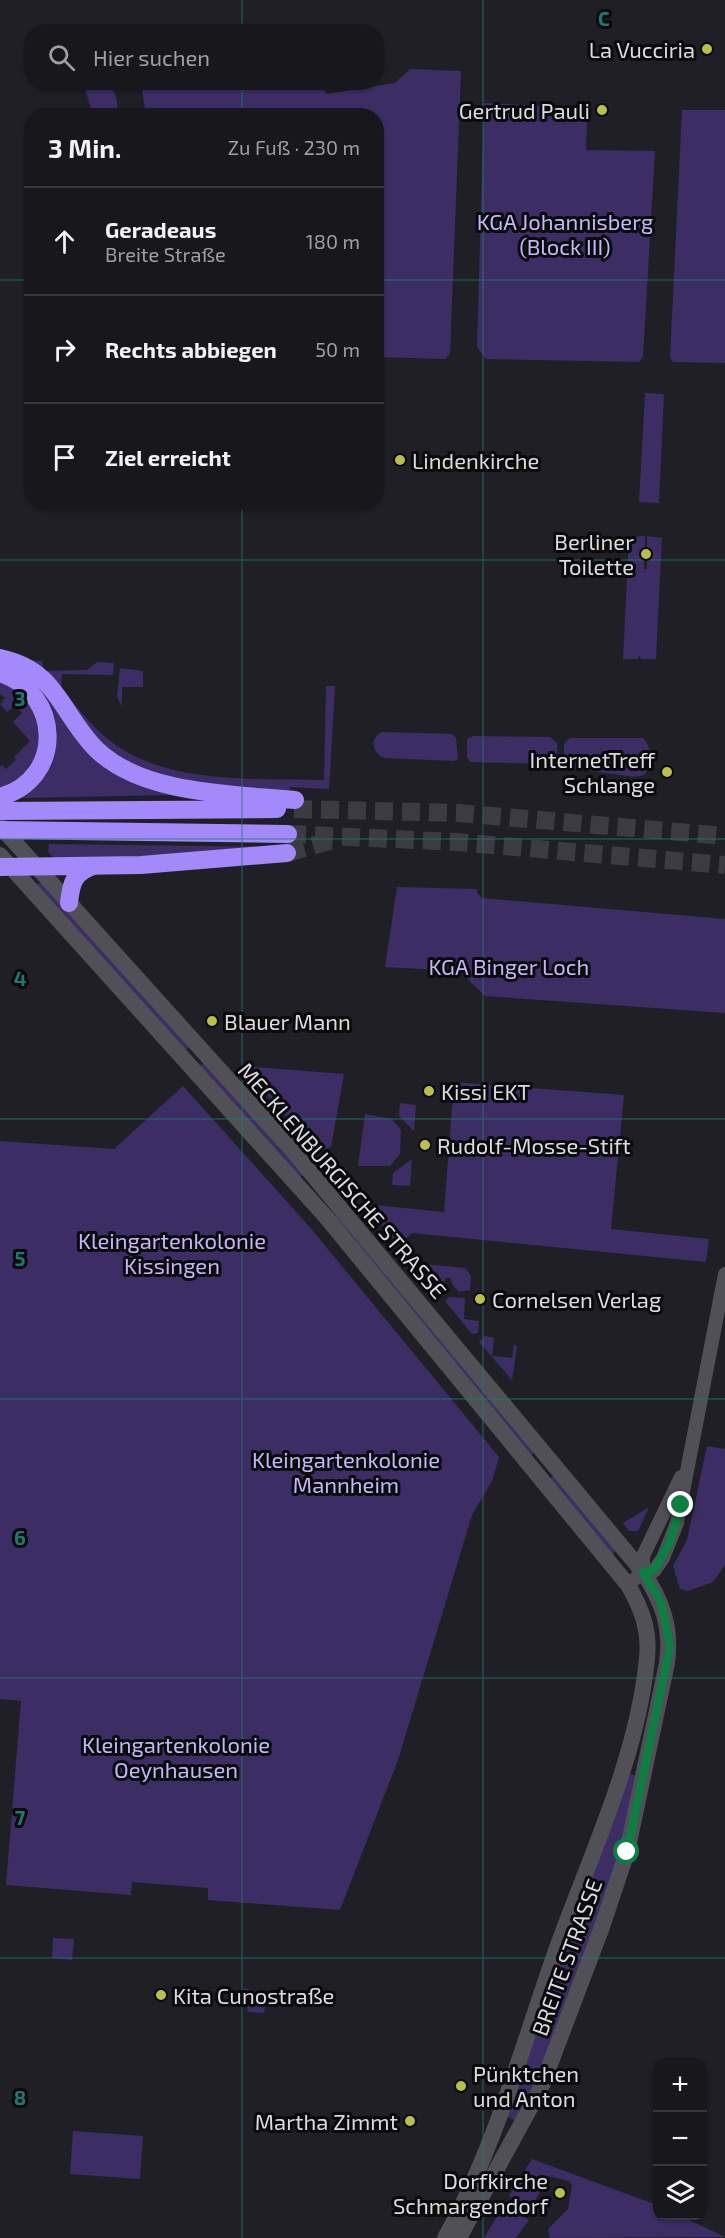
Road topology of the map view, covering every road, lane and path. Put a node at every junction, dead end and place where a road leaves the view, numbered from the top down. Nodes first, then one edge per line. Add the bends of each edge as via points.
1 (0, 658) edge
2 (0, 673) edge
3 (5, 796) edge
4 (0, 811) edge
5 (0, 828) edge
6 (288, 834) tunnel mouth
7 (287, 853) tunnel mouth
8 (30, 859) junction
9 (3, 863) edge
10 (97, 866) junction
11 (69, 903) junction
12 (725, 1274) edge
13 (643, 1572) junction
14 (628, 1585) junction
15 (445, 2238) edge
16 (459, 2238) edge

1 - 4 highway via 22,664 39,675 56,691 97,750 134,772 179,787 294,805
2 - 3 highway via 28,687 41,706 48,729 47,748 36,773
5 - 6 highway
5 - 8 main road, MECKLENBURGISCHE STRASSE
7 - 10 highway
8 - 9 highway
8 - 10 highway
8 - 11 main road, MECKLENBURGISCHE STRASSE
9 - 14 main road, MECKLENBURGISCHE STRASSE via 326,1217
10 - 11 highway via 74,878
11 - 13 main road, MECKLENBURGISCHE STRASSE via 304,1165
12 - 13 street via 686,1467 643,1556
13 - 14 street
13 - 16 main road, BREITE STRASSE via 661,1602 670,1646 625,1860 541,2088
14 - 15 main road, BREITE STRASSE via 642,1612 648,1638 644,1680 626,1759 482,2163

